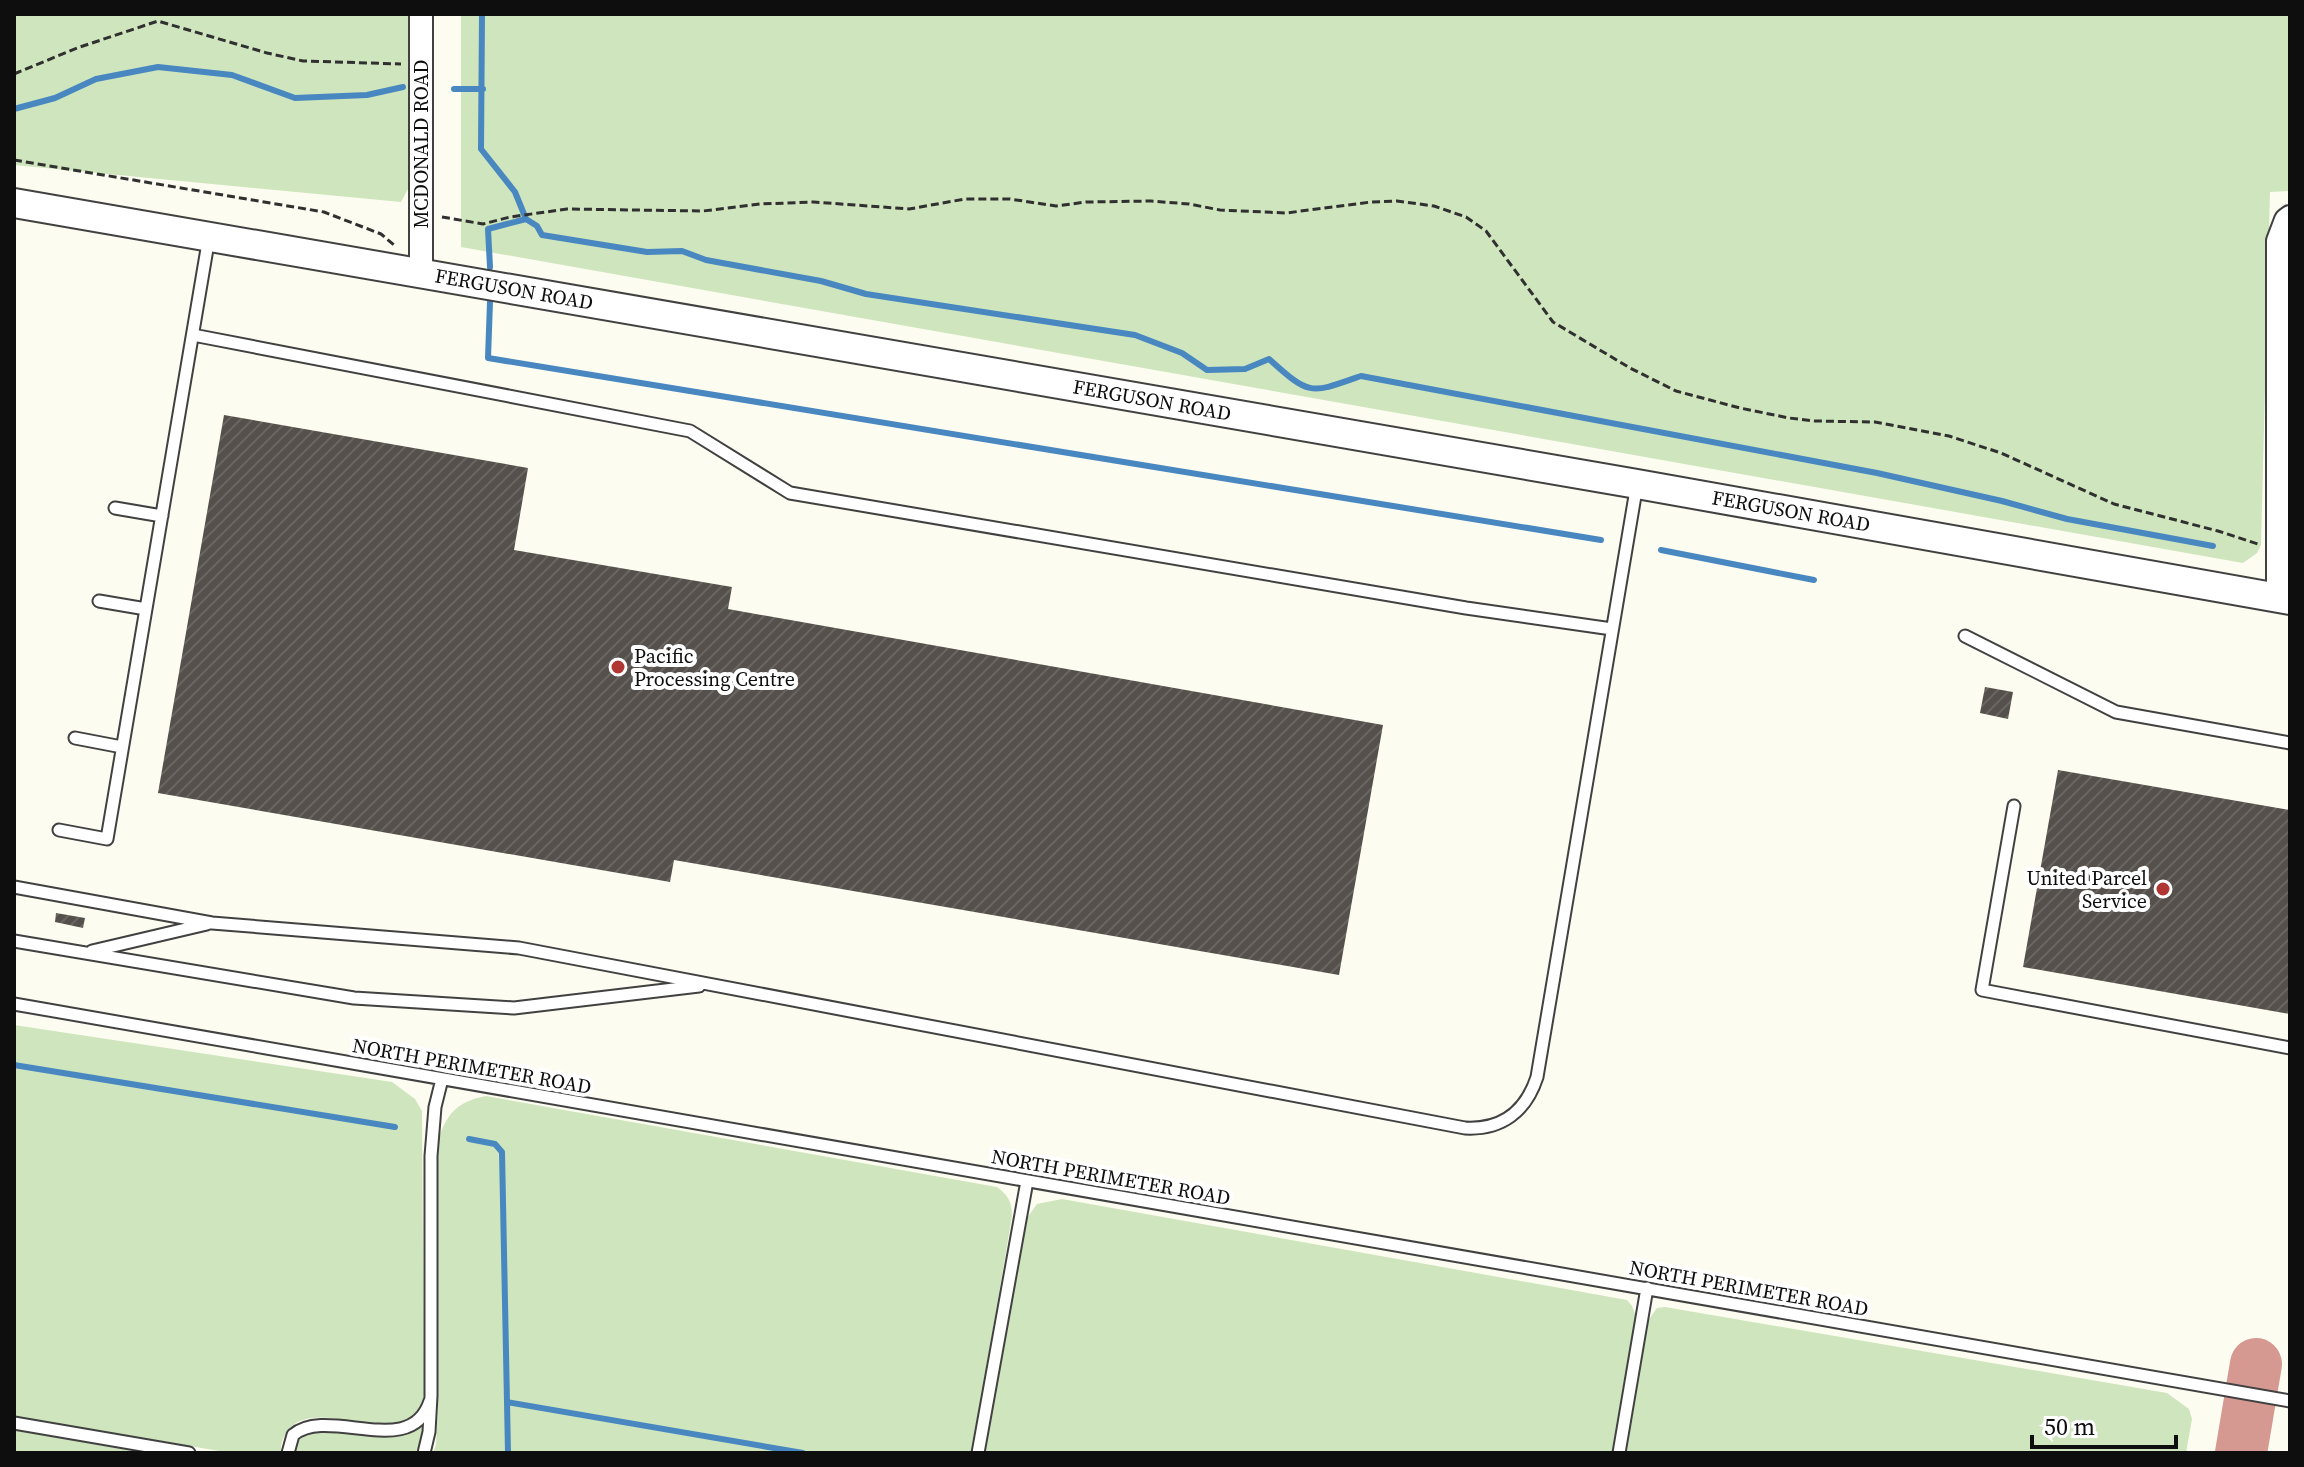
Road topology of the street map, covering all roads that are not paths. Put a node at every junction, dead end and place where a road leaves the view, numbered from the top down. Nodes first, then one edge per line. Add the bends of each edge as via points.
1 (421, 14) edge
2 (14, 203) edge
3 (2290, 217) edge
4 (209, 237) junction
5 (421, 274) junction
6 (193, 335) junction
7 (1637, 484) junction
8 (115, 508) dead end
9 (162, 516) junction
10 (2284, 599) edge
11 (99, 601) dead end
12 (146, 609) junction
13 (1612, 629) junction
14 (1965, 636) dead end
15 (75, 738) dead end
16 (2290, 743) edge
17 (122, 747) junction
18 (2014, 806) dead end
19 (59, 830) dead end
20 (14, 887) edge
21 (212, 923) junction
22 (14, 941) edge
23 (83, 953) junction
24 (712, 984) junction
25 (14, 1004) edge
26 (2290, 1048) edge
27 (442, 1079) junction
28 (1027, 1181) junction
29 (1647, 1288) junction
30 (431, 1396) junction
31 (2290, 1401) edge
32 (14, 1423) edge
33 (189, 1453) edge
34 (288, 1453) edge
35 (424, 1453) edge
36 (978, 1453) edge
37 (1619, 1453) edge

1 - 5 street, MCDONALD ROAD
2 - 4 street, FERGUSON ROAD
3 - 10 street via 2281,230 2278,252
4 - 5 street, FERGUSON ROAD
4 - 6 lane
5 - 7 street, FERGUSON ROAD
6 - 9 lane
6 - 13 lane via 690,431 790,493
7 - 10 street, FERGUSON ROAD
7 - 13 lane
8 - 9 lane
9 - 12 lane
11 - 12 lane
12 - 17 lane
13 - 24 lane via 1537,1077 1514,1115 1482,1129
14 - 16 lane via 2116,712
15 - 17 lane
17 - 19 lane via 107,839
18 - 26 lane via 1982,990
20 - 21 lane
21 - 23 lane
21 - 24 lane via 519,948
22 - 23 lane
23 - 24 lane via 354,998 514,1008
25 - 27 lane, NORTH PERIMETER ROAD
27 - 28 lane, NORTH PERIMETER ROAD
27 - 30 lane via 431,1156
28 - 29 lane, NORTH PERIMETER ROAD
28 - 36 lane
29 - 31 lane, NORTH PERIMETER ROAD
29 - 37 lane
30 - 34 lane via 411,1424 380,1431 307,1426 293,1435
30 - 35 lane
32 - 33 lane

